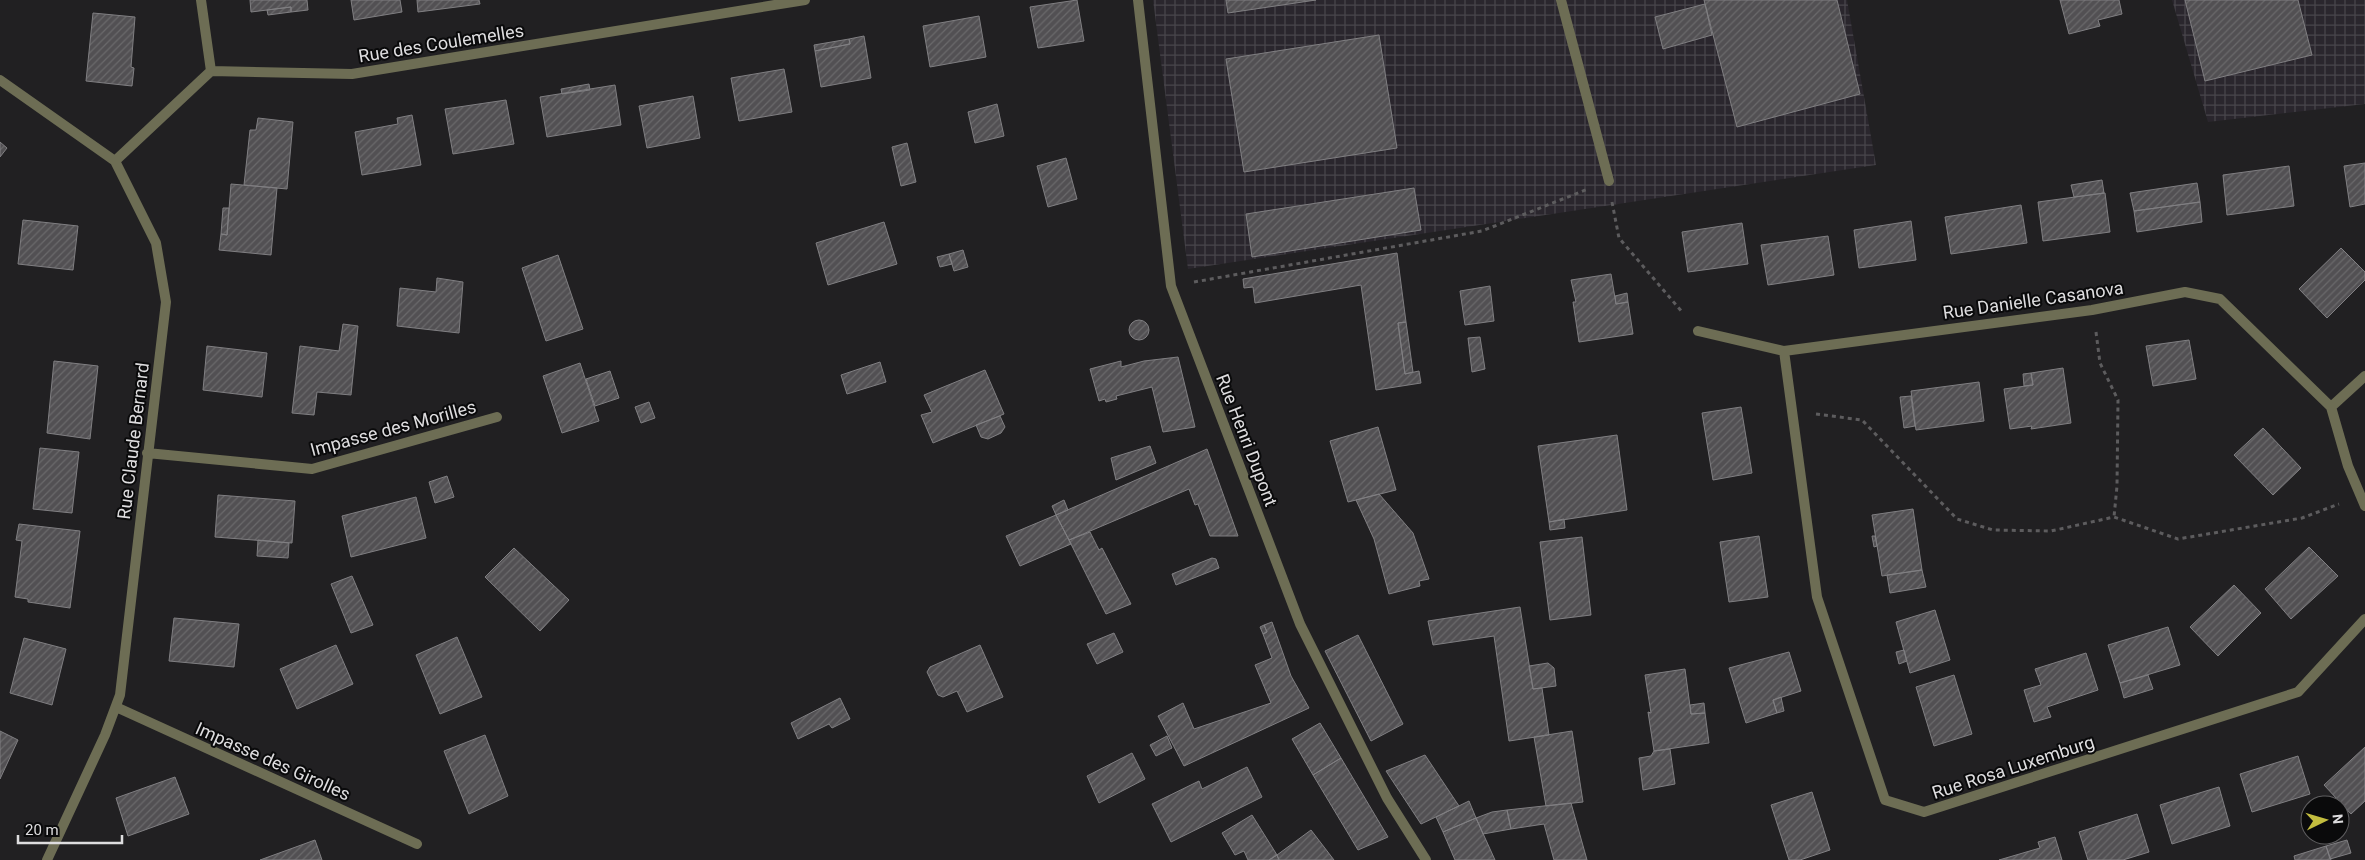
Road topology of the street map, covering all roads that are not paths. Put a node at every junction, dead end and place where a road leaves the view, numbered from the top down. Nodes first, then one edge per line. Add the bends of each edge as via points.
1 (201, 0) edge
2 (805, 0) edge
3 (1138, 0) edge
4 (1561, 0) edge
5 (211, 71) junction
6 (0, 80) edge
7 (115, 161) junction
8 (1609, 181) road end
9 (1698, 331) road end
10 (1784, 350) junction
11 (2365, 376) edge
12 (2331, 407) junction
13 (497, 417) dead end
14 (147, 453) junction
15 (2365, 506) edge
16 (2365, 619) edge
17 (116, 707) junction
18 (417, 844) dead end
19 (47, 860) edge
20 (1426, 860) edge

1 - 5 street
2 - 5 street, Rue des Coulemelles via 352,74
3 - 20 street, Rue Henri Dupont via 1171,286 1300,624 1387,798
4 - 8 street
5 - 7 street
6 - 7 street, Rue Claude Bernard
7 - 14 street, Rue Claude Bernard via 156,244 166,302
9 - 10 street, Rue Danielle Casanova
10 - 12 street, Rue Danielle Casanova via 2092,310 2185,292 2220,299
10 - 16 street, Rue Rosa Luxemburg via 1816,597 1885,800 1924,812 2298,692
11 - 12 street
12 - 15 street, Rue Danielle Casanova via 2348,466
13 - 14 street, Impasse des Morilles via 312,469
14 - 17 street, Rue Claude Bernard via 120,695
17 - 18 street, Impasse des Girolles
17 - 19 street, Rue Claude Bernard

